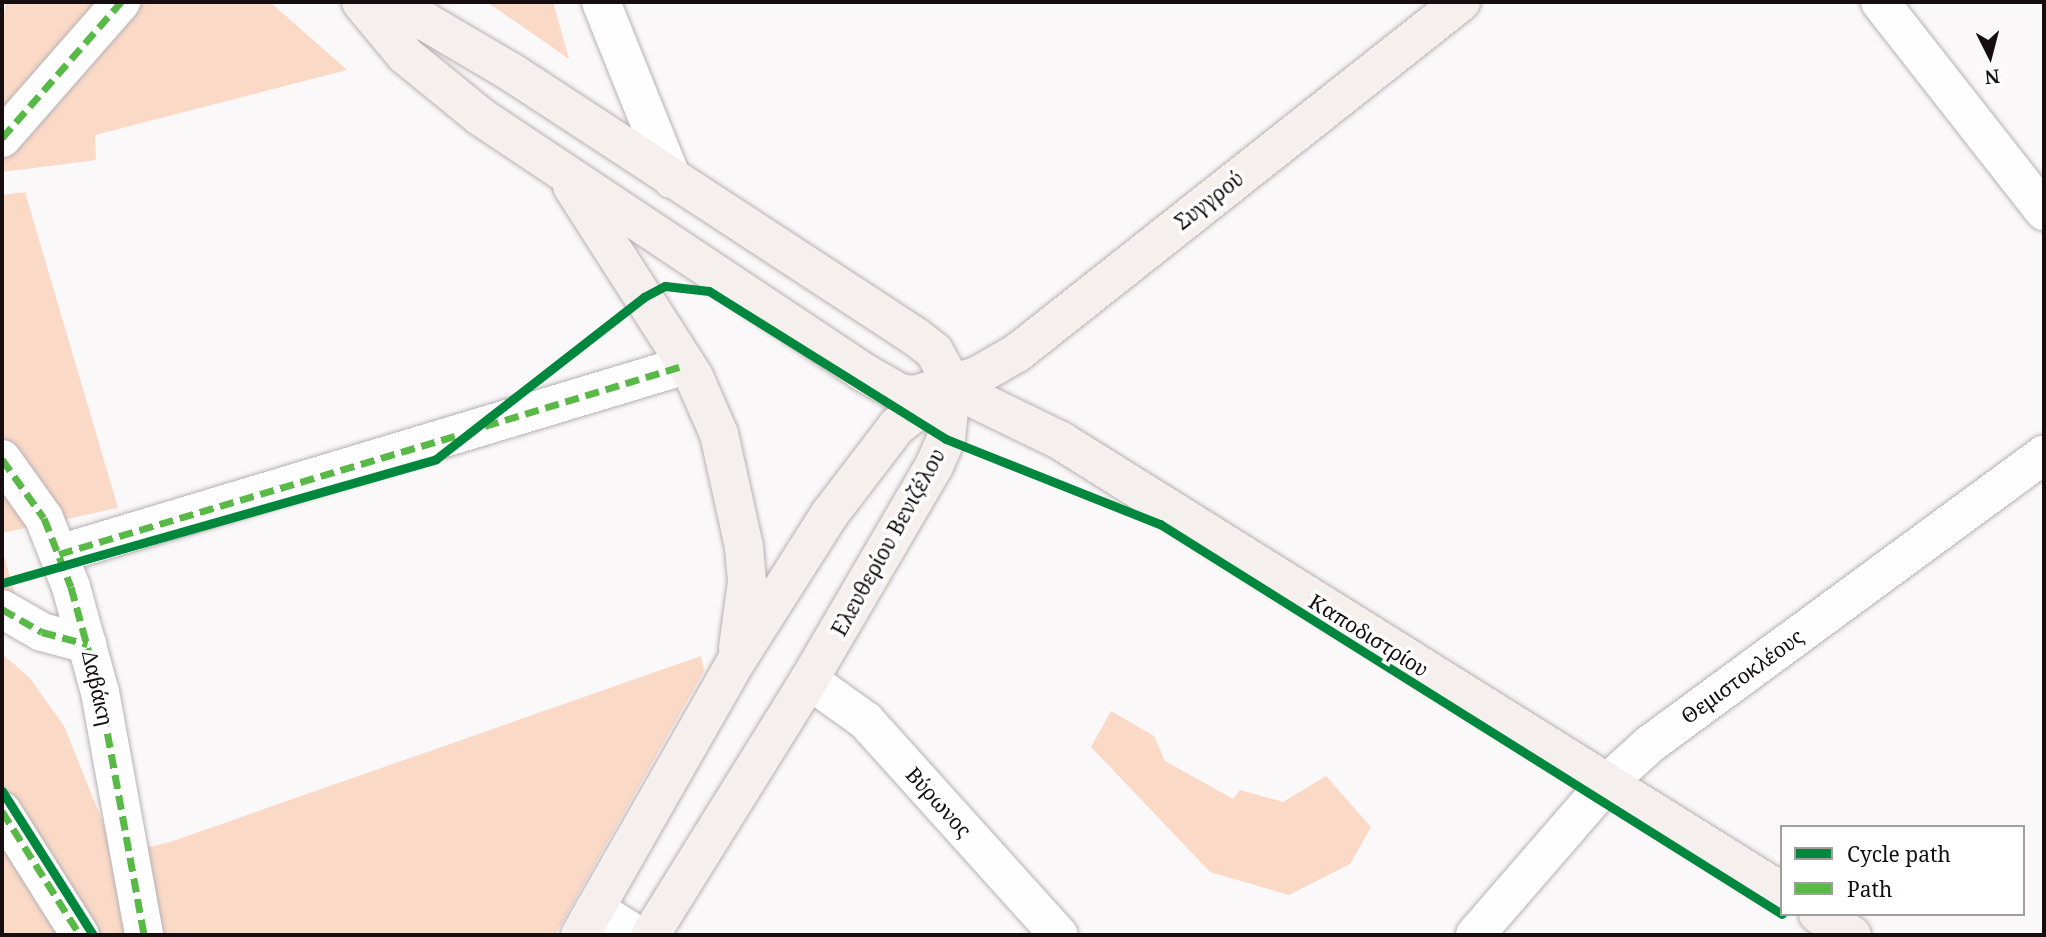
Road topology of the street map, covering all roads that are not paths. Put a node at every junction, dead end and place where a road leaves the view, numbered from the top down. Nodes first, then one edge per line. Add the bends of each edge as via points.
1 (121, 2) edge
2 (601, 2) edge
3 (1461, 2) edge
4 (1880, 2) edge
5 (363, 3) edge
6 (2, 138) edge
7 (561, 170) junction
8 (672, 179) junction
9 (2044, 211) edge
10 (686, 365) junction
11 (950, 387) junction
12 (2044, 455) edge
13 (2, 459) edge
14 (60, 554) junction
15 (2, 609) edge
16 (87, 644) junction
17 (737, 660) junction
18 (809, 680) junction
19 (1606, 784) junction
20 (2, 811) edge
21 (1780, 891) edge
22 (1821, 916) edge
23 (588, 922) edge
24 (80, 935) edge
25 (144, 935) edge
26 (637, 935) edge
27 (650, 935) edge
28 (1059, 935) edge
29 (1475, 935) edge
30 (1852, 935) edge

1 - 6 street
2 - 8 street
3 - 11 main road, Συγγρού via 1017,353
4 - 9 street
5 - 7 main road via 405,55 481,117
5 - 8 main road via 426,22 511,72
7 - 10 main road
7 - 11 main road via 886,386 915,395
8 - 11 main road via 928,345 944,366
10 - 14 street
10 - 17 main road via 719,434 735,493 747,582
11 - 17 main road via 917,408 887,438 828,514
11 - 18 main road, Ελευθερίου Βενιζέλου via 946,439 934,466
11 - 19 main road, Καποδιστρίου via 1061,441
12 - 19 street, Θεμιστοκλέους via 1650,744
13 - 14 street, Δαβάκη via 32,496
14 - 16 street, Δαβάκη
15 - 16 street via 42,632
16 - 25 street, Δαβάκη via 117,776
17 - 23 main road
18 - 27 main road, Ελευθερίου Βενιζέλου
18 - 28 street, Βύρωνος via 866,721
19 - 21 main road, Καποδιστρίου
19 - 29 street, Θεμιστοκλέους
20 - 24 street
22 - 30 main road
23 - 26 street

